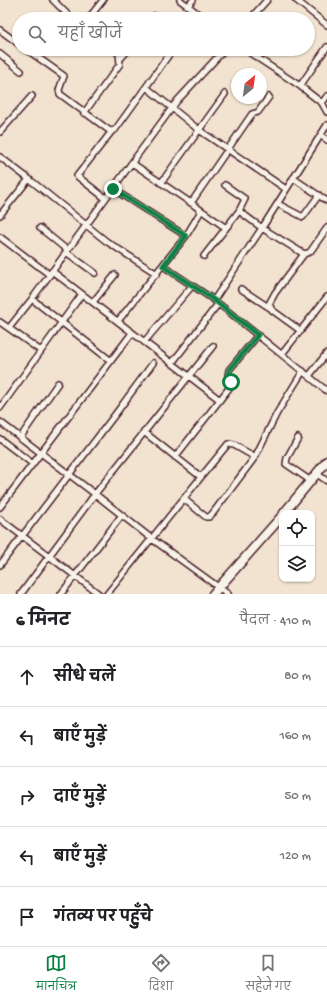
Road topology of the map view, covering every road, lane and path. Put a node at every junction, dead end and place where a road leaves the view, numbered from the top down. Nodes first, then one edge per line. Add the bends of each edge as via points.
1 (53, 0) edge
2 (103, 0) edge
3 (180, 0) edge
4 (193, 0) edge
5 (267, 0) edge
6 (296, 0) edge
7 (188, 6) junction
8 (65, 12) edge
9 (94, 12) edge
10 (196, 12) edge
11 (256, 12) edge
12 (312, 12) edge
13 (315, 15) edge
14 (327, 24) edge
15 (0, 30) edge
16 (12, 39) edge
17 (327, 47) edge
18 (0, 54) edge
19 (36, 56) edge
20 (119, 56) edge
21 (123, 56) edge
22 (168, 56) edge
23 (219, 56) edge
24 (255, 56) edge
25 (120, 59) junction
26 (21, 71) dead end
27 (300, 86) junction
28 (146, 87) junction
29 (225, 94) dead end
30 (32, 96) dead end
31 (327, 96) edge
32 (269, 97) dead end
33 (322, 102) junction
34 (172, 108) junction
35 (327, 112) edge
36 (84, 113) junction
37 (327, 125) edge
38 (199, 130) junction
39 (112, 131) junction
40 (0, 132) edge
41 (321, 135) junction
42 (327, 140) edge
43 (228, 149) junction
44 (0, 157) edge
45 (132, 163) junction
46 (293, 178) junction
47 (29, 179) junction
48 (161, 183) junction
49 (225, 186) dead end
50 (113, 189) junction
51 (286, 189) junction
52 (318, 195) junction
53 (105, 198) junction
54 (327, 201) edge
55 (191, 203) junction
56 (278, 204) junction
57 (201, 211) junction
58 (240, 211) junction
59 (0, 215) edge
60 (86, 225) junction
61 (40, 228) dead end
62 (226, 228) junction
63 (262, 228) junction
64 (327, 228) edge
65 (186, 236) junction
66 (0, 237) edge
67 (66, 251) junction
68 (304, 254) junction
69 (204, 256) dead end
70 (163, 266) junction
71 (51, 273) junction
72 (95, 273) dead end
73 (157, 274) junction
74 (115, 275) dead end
75 (192, 286) junction
76 (241, 289) dead end
77 (82, 294) junction
78 (327, 297) edge
79 (32, 299) junction
80 (93, 302) junction
81 (216, 302) junction
82 (270, 308) junction
83 (118, 321) junction
84 (0, 322) edge
85 (62, 322) junction
86 (9, 328) junction
87 (301, 330) junction
88 (132, 334) junction
89 (258, 335) junction
90 (144, 342) junction
91 (213, 346) dead end
92 (42, 351) junction
93 (327, 353) edge
94 (282, 354) junction
95 (111, 361) junction
96 (153, 363) dead end
97 (172, 364) junction
98 (303, 371) junction
99 (189, 376) junction
100 (309, 376) junction
101 (58, 383) dead end
102 (327, 391) edge
103 (220, 400) junction
104 (0, 408) edge
105 (0, 422) edge
106 (144, 432) junction
107 (20, 438) junction
108 (298, 438) dead end
109 (0, 439) edge
110 (40, 454) junction
111 (175, 457) junction
112 (255, 457) junction
113 (327, 460) edge
114 (32, 464) junction
115 (316, 474) junction
116 (69, 475) junction
117 (201, 477) junction
118 (310, 481) junction
119 (327, 481) edge
120 (95, 494) junction
121 (184, 500) junction
122 (0, 506) edge
123 (286, 510) edge
124 (122, 515) junction
125 (0, 519) edge
126 (279, 519) edge
127 (22, 535) junction
128 (152, 539) junction
129 (50, 556) junction
130 (0, 565) edge
131 (75, 576) junction
132 (216, 591) edge
133 (21, 594) edge
134 (61, 594) edge
135 (99, 594) edge
136 (107, 594) edge
137 (228, 594) edge

1 - 8 street
2 - 9 street
3 - 7 street
4 - 7 street
5 - 11 street
6 - 12 street
7 - 10 street
13 - 14 street
15 - 16 street
17 - 27 street
18 - 26 street
19 - 36 street via 64,76 59,92
20 - 25 street
21 - 25 street
22 - 28 street
23 - 34 street
24 - 27 street
25 - 36 street via 120,64
27 - 33 street
28 - 34 street
28 - 39 street
29 - 38 street
30 - 40 street
31 - 33 street
32 - 43 street via 258,112 252,114
33 - 35 street
34 - 38 street
34 - 45 street
36 - 39 street
37 - 41 street
38 - 43 street
38 - 48 street
39 - 53 street via 76,176
41 - 42 street
41 - 46 street
43 - 51 street
43 - 55 street
44 - 47 street
45 - 48 street
45 - 50 street
46 - 51 street
46 - 52 street
47 - 59 street
47 - 60 street
48 - 55 street
49 - 58 street via 245,199
50 - 53 street
50 - 65 street
51 - 56 street
52 - 54 street
52 - 56 street via 303,217
53 - 60 street
55 - 57 street
56 - 63 street
57 - 62 street
57 - 65 street
58 - 62 street
58 - 63 street
60 - 67 street
60 - 73 street
61 - 67 street
62 - 69 street
63 - 68 street
63 - 81 street
64 - 68 street via 310,252
65 - 70 street
66 - 71 street
67 - 71 street
67 - 72 street
68 - 82 street via 275,293 270,301
70 - 73 street
70 - 75 street
71 - 77 street
71 - 79 street
73 - 83 street
74 - 80 street
75 - 81 street
75 - 90 street
76 - 82 street
77 - 80 street
77 - 85 street
78 - 87 street
79 - 85 street
79 - 86 street
80 - 83 street
81 - 89 street
81 - 97 street
82 - 87 street
83 - 88 street
84 - 86 street
85 - 92 street
85 - 95 street
86 - 92 street
87 - 94 street
88 - 90 street
88 - 95 street
89 - 94 street
89 - 103 street via 229,370 231,384
90 - 97 street
91 - 99 street
92 - 104 street
93 - 100 street
94 - 98 street
95 - 110 street
96 - 116 street
97 - 99 street
98 - 100 street
98 - 112 street via 277,413
99 - 103 street
99 - 106 street
100 - 102 street
101 - 107 street
103 - 111 street
105 - 107 street
106 - 111 street
106 - 120 street
107 - 110 street
108 - 118 street via 286,464
109 - 114 street
110 - 114 street
110 - 116 street
111 - 117 street
112 - 117 street via 228,444
112 - 121 street via 209,517
113 - 115 main road
114 - 122 street
115 - 118 main road
115 - 119 street
116 - 120 street
116 - 127 street
117 - 121 street
118 - 123 main road
120 - 124 street
120 - 129 street
121 - 128 street
124 - 128 street
124 - 131 street
125 - 127 street
126 - 132 main road
127 - 129 street
127 - 130 street
128 - 132 street
128 - 136 street
129 - 131 street
129 - 133 street
131 - 134 street
131 - 135 street
132 - 137 street

